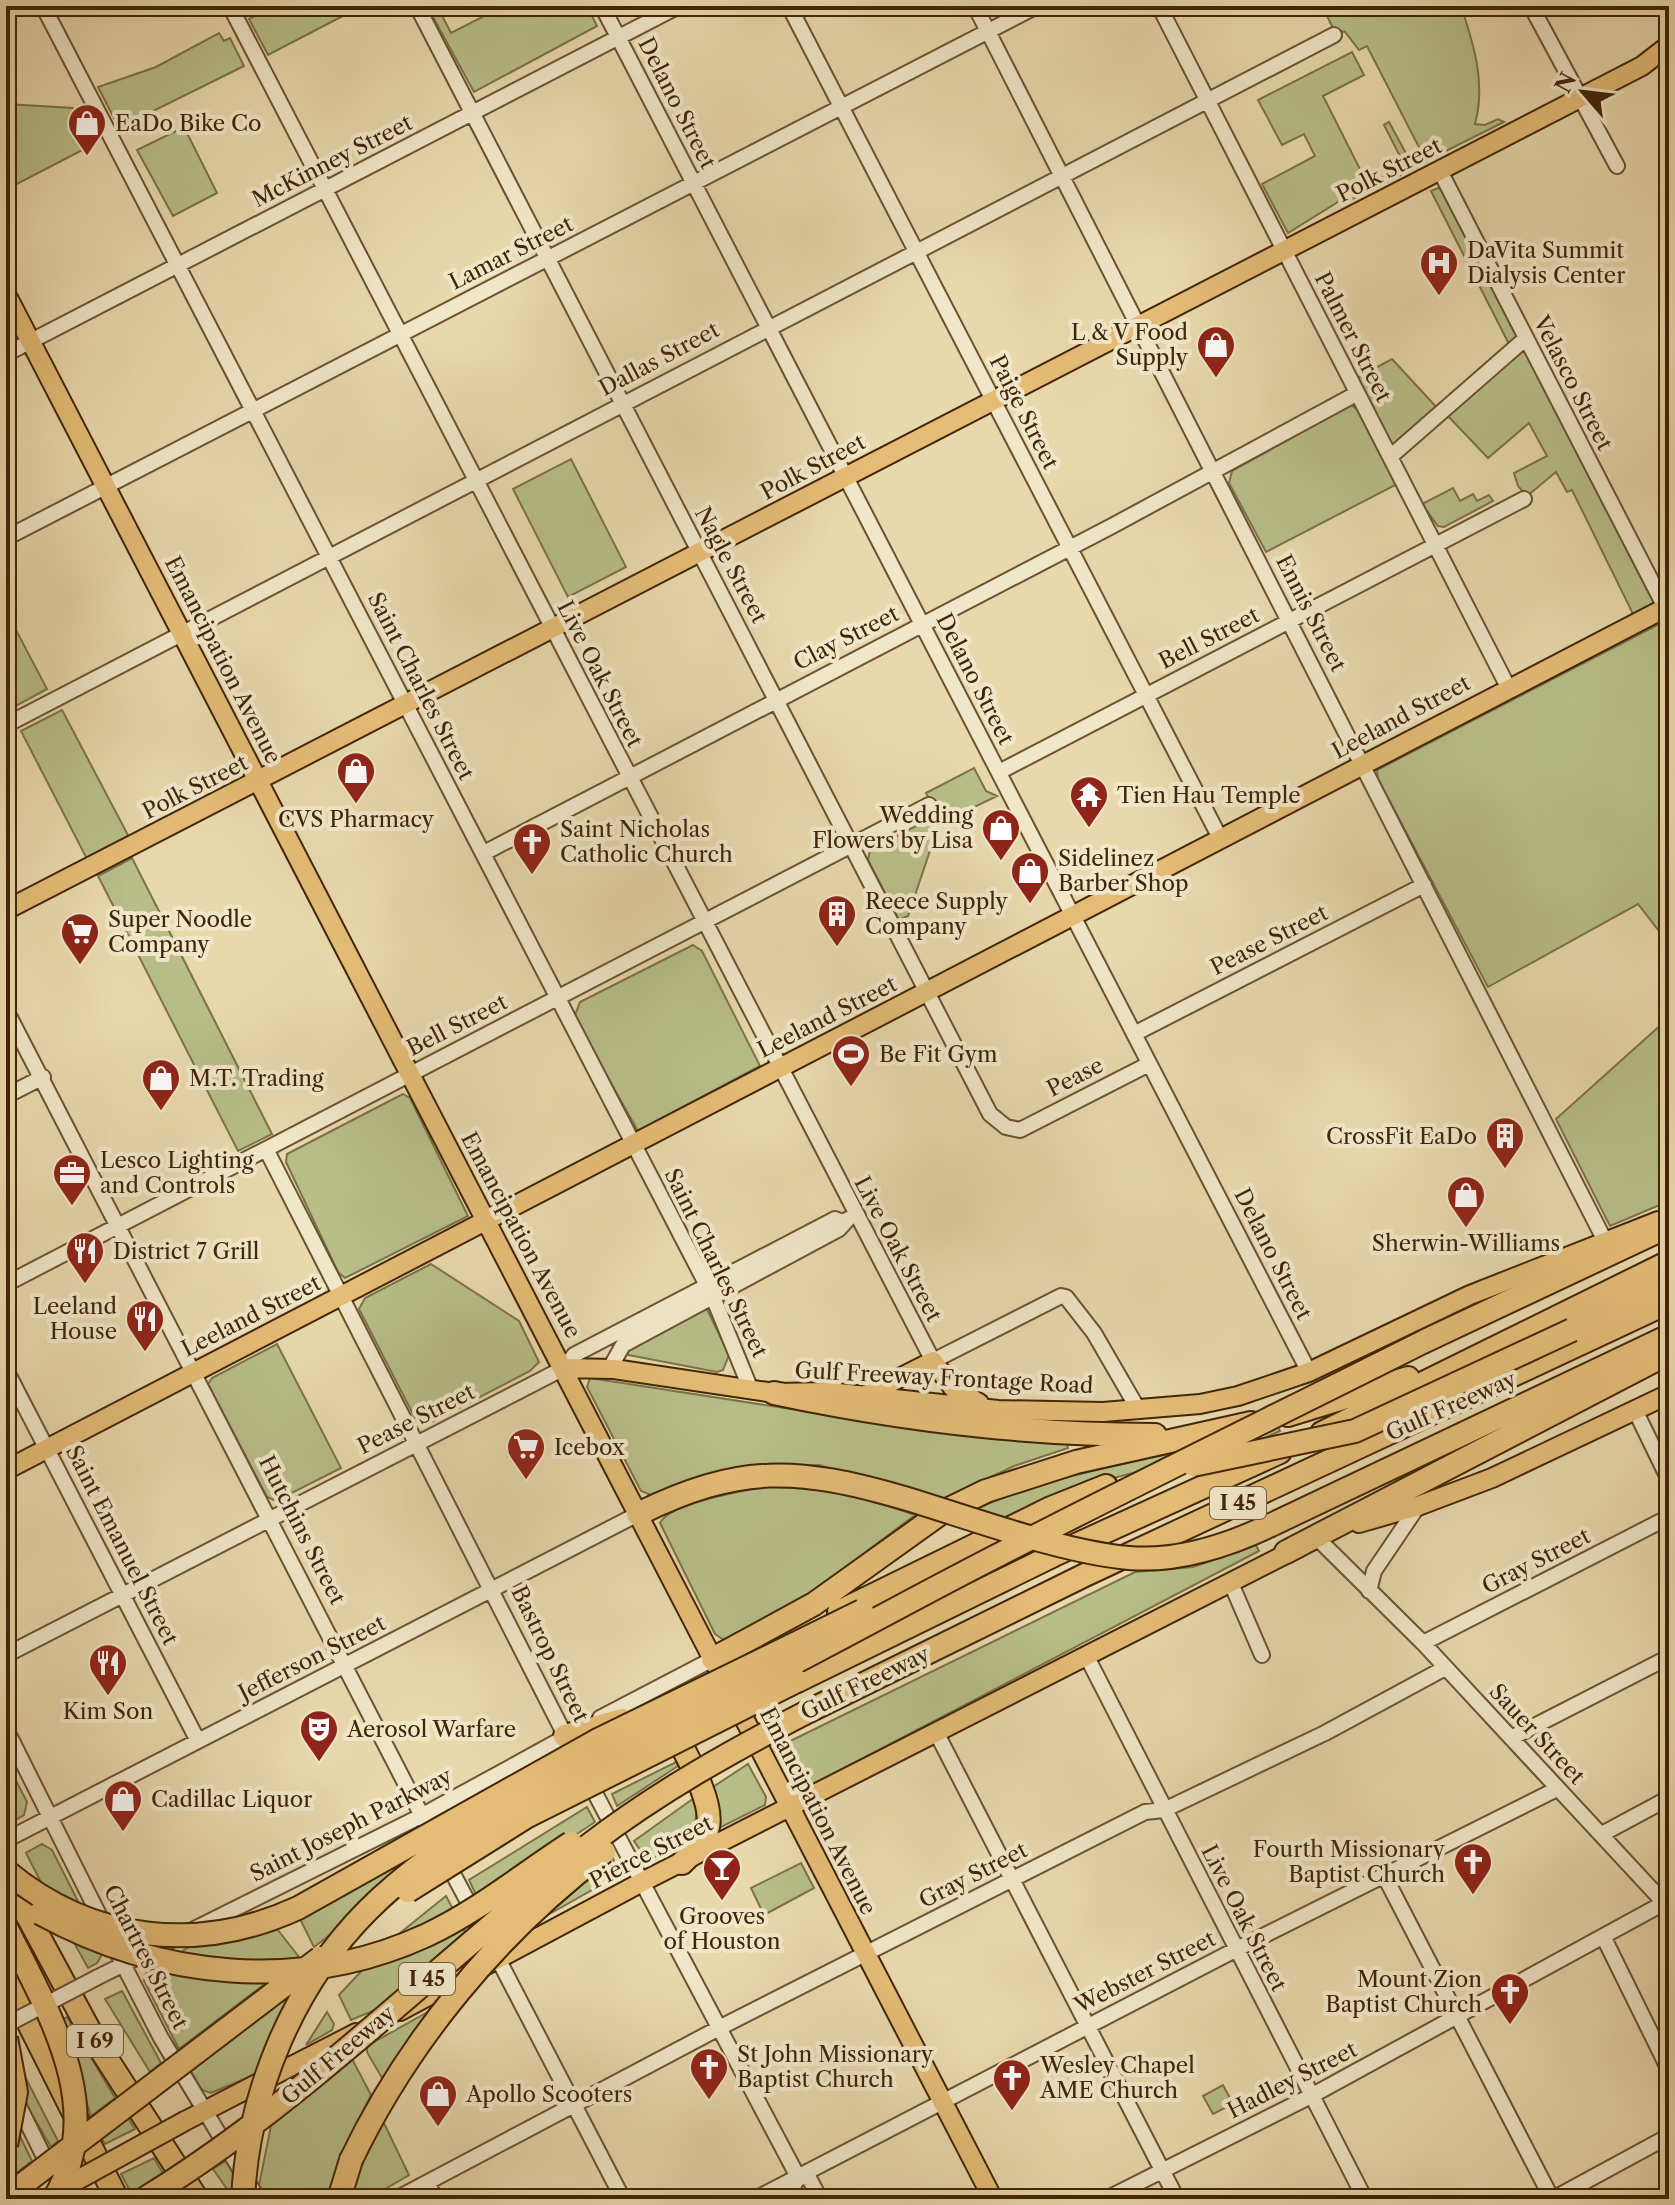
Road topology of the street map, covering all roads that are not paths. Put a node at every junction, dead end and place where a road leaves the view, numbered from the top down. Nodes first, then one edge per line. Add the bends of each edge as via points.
1 (43, 6) edge
2 (230, 6) edge
3 (417, 6) edge
4 (602, 6) edge
5 (679, 6) edge
6 (789, 6) edge
7 (975, 6) edge
8 (1037, 6) edge
9 (1159, 6) edge
10 (1531, 6) edge
11 (988, 31) junction
12 (1334, 35) dead end
13 (618, 37) junction
14 (1669, 45) edge
15 (1669, 59) edge
16 (1642, 66) junction
17 (1578, 99) junction
18 (1207, 100) junction
19 (841, 107) junction
20 (472, 113) junction
21 (1617, 166) dead end
22 (1440, 171) junction
23 (1061, 176) junction
24 (693, 183) junction
25 (325, 189) junction
26 (1284, 250) junction
27 (916, 251) junction
28 (549, 258) junction
29 (178, 265) junction
30 (6, 294) edge
31 (1139, 324) junction
32 (768, 328) junction
33 (400, 335) junction
34 (1525, 339) junction
35 (30, 342) junction
36 (6, 354) edge
37 (1356, 394) junction
38 (993, 399) junction
39 (622, 404) junction
40 (254, 410) junction
41 (1390, 457) junction
42 (1215, 471) junction
43 (845, 477) junction
44 (475, 480) junction
45 (107, 486) junction
46 (1524, 499) dead end
47 (6, 538) edge
48 (1435, 545) junction
49 (1070, 548) junction
50 (700, 554) junction
51 (330, 557) junction
52 (1668, 610) edge
53 (1290, 621) junction
54 (922, 624) junction
55 (553, 630) junction
56 (182, 635) junction
57 (1508, 687) junction
58 (1146, 695) junction
59 (777, 699) junction
60 (405, 705) junction
61 (6, 725) edge
62 (1363, 764) junction
63 (999, 772) junction
64 (629, 777) junction
65 (259, 781) junction
66 (929, 805) dead end
67 (1220, 838) junction
68 (851, 846) junction
69 (484, 853) junction
70 (1424, 885) junction
71 (6, 910) edge
72 (1073, 916) junction
73 (704, 922) junction
74 (926, 993) junction
75 (559, 998) junction
76 (6, 1010) edge
77 (1134, 1034) junction
78 (1149, 1064) junction
79 (780, 1068) junction
80 (410, 1074) junction
81 (43, 1077) junction
82 (6, 1096) edge
83 (1020, 1130) joint
84 (634, 1145) junction
85 (266, 1149) junction
86 (1669, 1216) edge
87 (848, 1218) junction
88 (485, 1221) junction
89 (120, 1225) junction
90 (1669, 1226) edge
91 (1605, 1241) junction
92 (1669, 1262) edge
93 (1669, 1282) edge
94 (6, 1284) edge
95 (710, 1292) junction
96 (341, 1296) junction
97 (1669, 1302) edge
98 (1669, 1336) edge
99 (1669, 1353) edge
100 (933, 1361) junction
101 (1467, 1361) junction
102 (564, 1368) junction
103 (610, 1368) junction
104 (6, 1370) edge
105 (195, 1372) junction
106 (1309, 1372) junction
107 (751, 1390) junction
108 (774, 1393) junction
109 (1669, 1394) edge
110 (864, 1396) junction
111 (1138, 1409) junction
112 (998, 1410) junction
113 (1635, 1410) junction
114 (1204, 1433) junction
115 (416, 1444) junction
116 (47, 1449) junction
117 (6, 1470) edge
118 (1669, 1480) edge
119 (1418, 1506) junction
120 (638, 1514) junction
121 (1669, 1517) edge
122 (272, 1519) junction
123 (1319, 1540) junction
124 (1012, 1548) junction
125 (1286, 1552) junction
126 (1230, 1581) junction
127 (493, 1589) junction
128 (1369, 1591) junction
129 (123, 1595) junction
130 (1423, 1643) junction
131 (6, 1655) edge
132 (1086, 1655) junction
133 (1262, 1655) dead end
134 (1669, 1657) edge
135 (347, 1665) junction
136 (716, 1665) junction
137 (1445, 1668) junction
138 (671, 1695) junction
139 (811, 1710) junction
140 (6, 1729) edge
141 (936, 1732) junction
142 (565, 1736) junction
143 (1511, 1738) junction
144 (198, 1741) junction
145 (711, 1761) junction
146 (1557, 1789) junction
147 (1669, 1798) edge
148 (790, 1809) junction
149 (1164, 1810) junction
150 (423, 1815) junction
151 (51, 1817) junction
152 (1602, 1834) junction
153 (6, 1840) edge
154 (682, 1863) junction
155 (6, 1874) edge
156 (1384, 1875) junction
157 (1012, 1879) junction
158 (642, 1882) junction
159 (6, 1890) edge
160 (1667, 1906) edge
161 (6, 1927) edge
162 (1604, 1938) junction
163 (1235, 1950) junction
164 (866, 1955) junction
165 (499, 1960) junction
166 (123, 1963) junction
167 (6, 1978) edge
168 (1456, 2017) junction
169 (6, 2025) edge
170 (1089, 2025) junction
171 (721, 2027) junction
172 (6, 2038) edge
173 (1669, 2070) edge
174 (6, 2080) edge
175 (1311, 2096) junction
176 (943, 2100) junction
177 (574, 2104) junction
178 (204, 2112) junction
179 (1669, 2136) edge
180 (6, 2145) edge
181 (1162, 2170) junction
182 (798, 2177) junction
183 (427, 2183) junction
184 (62, 2193) edge
185 (6, 2197) edge
186 (40, 2199) edge
187 (117, 2199) edge
188 (144, 2199) edge
189 (197, 2199) edge
190 (243, 2199) edge
191 (258, 2199) edge
192 (339, 2199) edge
193 (396, 2199) edge
194 (436, 2199) edge
195 (623, 2199) edge
196 (755, 2199) edge
197 (797, 2199) edge
198 (820, 2199) edge
199 (993, 2199) edge
200 (1106, 2199) edge
201 (1177, 2199) edge
202 (1365, 2199) edge
203 (1552, 2199) edge

1 - 29 street, Saint Charles Street
2 - 25 street, Live Oak Street
3 - 20 street, Nagle Street
4 - 13 street, Delano Street
5 - 13 street, McKinney Street
6 - 19 street, Paige Street
7 - 11 street, Ennis Street
8 - 11 street, Lamar Street
9 - 18 street, Palmer Street
10 - 17 street
11 - 19 street, Lamar Street
11 - 23 street, Ennis Street
12 - 18 street, Dallas Street
13 - 20 street, McKinney Street
13 - 24 street, Delano Street
14 - 16 main road, Polk Street
15 - 16 main road, Polk Street
16 - 17 main road, Polk Street
17 - 21 street
17 - 22 main road, Polk Street
18 - 23 street, Dallas Street
18 - 26 street, Palmer Street
19 - 24 street, Lamar Street
19 - 27 street, Paige Street
20 - 25 street, McKinney Street
20 - 28 street, Nagle Street
22 - 26 main road, Polk Street
22 - 34 street, Velasco Street
23 - 27 street, Dallas Street
23 - 31 street, Ennis Street
24 - 28 street, Lamar Street
24 - 32 street, Delano Street
25 - 29 street, McKinney Street
25 - 33 street, Live Oak Street
26 - 31 main road, Polk Street
26 - 37 street, Palmer Street
27 - 32 street, Dallas Street
27 - 38 street, Paige Street
28 - 33 street, Lamar Street
28 - 39 street, Nagle Street
29 - 35 street, McKinney Street
29 - 40 street, Saint Charles Street
30 - 35 main road, Emancipation Avenue
31 - 38 main road, Polk Street
31 - 42 street, Ennis Street
32 - 39 street, Dallas Street
32 - 43 street, Delano Street
33 - 40 street, Lamar Street
33 - 44 street, Live Oak Street
34 - 41 street
34 - 52 street, Velasco Street
35 - 36 street, McKinney Street
35 - 45 main road, Emancipation Avenue
37 - 41 street, Palmer Street
37 - 42 street, Clay Street
38 - 43 main road, Polk Street
38 - 49 street, Paige Street
39 - 44 street, Dallas Street
39 - 50 street, Nagle Street
40 - 45 street, Lamar Street
40 - 51 street, Saint Charles Street
41 - 48 street, Palmer Street
42 - 49 street, Clay Street
42 - 53 street, Ennis Street
43 - 50 main road, Polk Street
43 - 54 street, Delano Street
44 - 51 street, Dallas Street
44 - 55 street, Live Oak Street
45 - 47 street, Lamar Street
45 - 56 main road, Emancipation Avenue
46 - 48 street, Bell Street
48 - 53 street, Bell Street
48 - 57 street, Palmer Street
49 - 54 street, Clay Street
49 - 58 street, Paige Street
50 - 55 main road, Polk Street
50 - 59 street, Nagle Street
51 - 56 street, Dallas Street
51 - 60 street, Saint Charles Street
52 - 57 main road, Leeland Street
53 - 58 street, Bell Street
53 - 62 street, Ennis Street
54 - 59 street, Clay Street
54 - 63 street, Delano Street
55 - 60 main road, Polk Street
55 - 64 street, Live Oak Street
56 - 61 street, Dallas Street
56 - 65 main road, Emancipation Avenue
57 - 62 main road, Leeland Street
58 - 63 street, Bell Street
58 - 67 street, Paige Street
59 - 64 street, Clay Street
59 - 68 street, Nagle Street
60 - 65 main road, Polk Street
60 - 69 street, Saint Charles Street
62 - 67 main road, Leeland Street
62 - 70 street, Ennis Street
63 - 72 street, Delano Street
64 - 69 street, Clay Street
64 - 73 street, Live Oak Street
65 - 71 main road, Polk Street
65 - 80 main road, Emancipation Avenue
66 - 68 street, Bell Street
67 - 72 main road, Leeland Street
68 - 73 street, Bell Street
68 - 74 street, Nagle Street
69 - 75 street, Saint Charles Street
70 - 77 street, Pease Street
70 - 91 street, Ennis Street
72 - 74 main road, Leeland Street
72 - 77 street, Delano Street
73 - 75 street, Bell Street
73 - 79 street, Live Oak Street
74 - 79 main road, Leeland Street
74 - 83 street, Nagle Street via 990,1114
75 - 80 street, Bell Street
75 - 84 street, Saint Charles Street
76 - 81 street, Hutchins Street
77 - 78 street, Delano Street
78 - 83 street, Pease
78 - 106 street, Delano Street
79 - 84 main road, Leeland Street
79 - 87 street, Live Oak Street
80 - 85 street, Bell Street
80 - 88 main road, Emancipation Avenue
81 - 82 street
81 - 89 street, Hutchins Street
84 - 88 main road, Leeland Street
84 - 95 street, Saint Charles Street
85 - 89 street, Bell Street
85 - 96 street, Bastrop Street
86 - 91 main road, Gulf Freeway Frontage Road
87 - 95 street, Pease Street via 835,1219
87 - 100 street, Live Oak Street
88 - 96 main road, Leeland Street
88 - 102 main road, Emancipation Avenue
89 - 94 street, Bell Street
89 - 105 street, Hutchins Street
90 - 124 highway, bridge via 1425,1341
91 - 106 main road, Gulf Freeway Frontage Road via 1470,1295
92 - 101 highway, Gulf Freeway / I 45
93 - 136 highway, Gulf Freeway / I 45, bridge via 1355,1431 1106,1486
95 - 102 street, Pease Street via 574,1355
95 - 103 street, Pease Street via 623,1345
95 - 107 street, Saint Charles Street
96 - 105 main road, Leeland Street
96 - 115 street, Bastrop Street
97 - 139 highway, Gulf Freeway / I 45 via 1085,1575
98 - 120 highway, bridge via 1271,1525 1196,1552 1130,1558 1094,1553 847,1482 802,1474 739,1477 678,1494
99 - 125 highway
100 - 110 main road
100 - 111 street via 1066,1297 1094,1333
100 - 112 main road via 966,1398
101 - 114 highway via 1337,1403
101 - 185 highway, Gulf Freeway / I 45, bridge via 1349,1421 1054,1555 526,1817 429,1876
102 - 103 main road, Gulf Freeway Frontage Road
102 - 115 street, Pease Street
102 - 120 main road, Emancipation Avenue
103 - 107 main road, Gulf Freeway Frontage Road
104 - 116 street, Saint Emanuel Street
105 - 116 main road, Leeland Street
105 - 122 street, Hutchins Street
106 - 111 main road, Gulf Freeway Frontage Road via 1238,1396
107 - 108 main road, Gulf Freeway Frontage Road
108 - 110 main road, Gulf Freeway Frontage Road
108 - 114 highway via 863,1411 1035,1433
109 - 113 main road
110 - 112 main road, Gulf Freeway Frontage Road
111 - 112 main road, Gulf Freeway Frontage Road
113 - 118 street
113 - 119 main road via 1492,1478
114 - 136 highway via 1048,1470 986,1491 941,1513 814,1604
115 - 122 street, Pease Street
115 - 127 street, Bastrop Street
116 - 117 main road, Leeland Street
116 - 129 street, Saint Emanuel Street
119 - 123 main road via 1370,1518
119 - 128 street via 1374,1571
120 - 127 street, Jefferson Street
120 - 136 main road, Emancipation Avenue
121 - 130 street, Gray Street
122 - 129 street, Pease Street
122 - 135 street, Hutchins Street
123 - 125 main road
123 - 128 street, Sauer Street
124 - 155 highway, bridge via 938,1576 654,1711 263,1923 211,1935 146,1936 78,1916
124 - 190 highway, bridge via 480,1825 398,1882 329,1956 290,2020 257,2110
125 - 126 main road, Pierce Street
126 - 132 main road, Pierce Street
126 - 133 street
127 - 135 street, Jefferson Street
127 - 142 street, Bastrop Street
128 - 130 street, Sauer Street
129 - 131 street, Pease Street
129 - 144 street, Saint Emanuel Street
130 - 137 street, Sauer Street
132 - 141 main road, Pierce Street
132 - 149 street, Live Oak Street
134 - 143 street
135 - 144 street, Jefferson Street
135 - 150 street, Hutchins Street
136 - 138 highway
136 - 142 street, Saint Joseph Parkway
136 - 148 main road, Emancipation Avenue
137 - 143 street, Sauer Street
137 - 149 street, Gray Street
138 - 142 highway via 609,1726
138 - 154 highway via 665,1711 709,1815 702,1843
139 - 145 highway, Gulf Freeway / I 45, bridge
139 - 192 highway, bridge via 618,1841 502,1947 406,2060 362,2135
140 - 151 street, Chartres Street
141 - 148 main road, Pierce Street
141 - 157 street
142 - 150 street, Saint Joseph Parkway
142 - 158 street, Bastrop Street
143 - 146 street, Sauer Street
144 - 151 street, Jefferson Street
145 - 159 highway, bridge via 599,1825 461,1917 396,1948 339,1964 232,1972 152,1959 72,1931
145 - 188 highway, Gulf Freeway / I 45, bridge via 590,1844 274,2109
146 - 152 street, Sauer Street
146 - 156 street, Webster Street
147 - 152 street
148 - 154 main road, Pierce Street
148 - 164 main road, Emancipation Avenue
149 - 157 street, Gray Street via 1145,1812
149 - 163 street, Live Oak Street
150 - 165 street, Hutchins Street
150 - 166 street, Saint Joseph Parkway
151 - 153 street, Jefferson Street
151 - 166 street, Chartres Street
152 - 160 street, Sauer Street
154 - 158 main road, Pierce Street
155 - 189 highway, I 69 via 94,2039
156 - 163 street, Webster Street
156 - 168 street
157 - 164 street, Gray Street
157 - 170 street
158 - 165 main road, Pierce Street
158 - 171 street, Bastrop Street
160 - 162 street, Hadley Street
161 - 184 highway, bridge via 70,2069 76,2140
162 - 168 street, Hadley Street
162 - 173 street
163 - 170 street, Webster Street
163 - 175 street, Live Oak Street
164 - 171 street, Gray Street
164 - 176 main road, Emancipation Avenue
165 - 177 street, Hutchins Street
165 - 178 main road, Pierce Street
166 - 169 street, Saint Joseph Parkway, bridge
166 - 178 street, Chartres Street
167 - 187 highway, I 69
168 - 175 street, Hadley Street
168 - 203 street
170 - 176 street, Webster Street
170 - 181 street
171 - 177 street, Gray Street
171 - 182 street, Bastrop Street
172 - 180 highway, bridge via 16,2092
174 - 184 street
175 - 181 street, Hadley Street
175 - 202 street, Live Oak Street
176 - 182 street, Webster Street
176 - 199 main road, Emancipation Avenue
177 - 183 street, Gray Street
177 - 195 street, Hutchins Street
178 - 184 main road, Pierce Street, bridge
178 - 191 street, Chartres Street
179 - 203 street
181 - 200 street, Hadley Street
181 - 201 street
182 - 196 street, Webster Street
182 - 197 street, Bastrop Street via 792,2189
182 - 198 street, Bastrop Street via 809,2178
183 - 193 street, Gray Street
183 - 194 street
184 - 186 main road, Pierce Street

